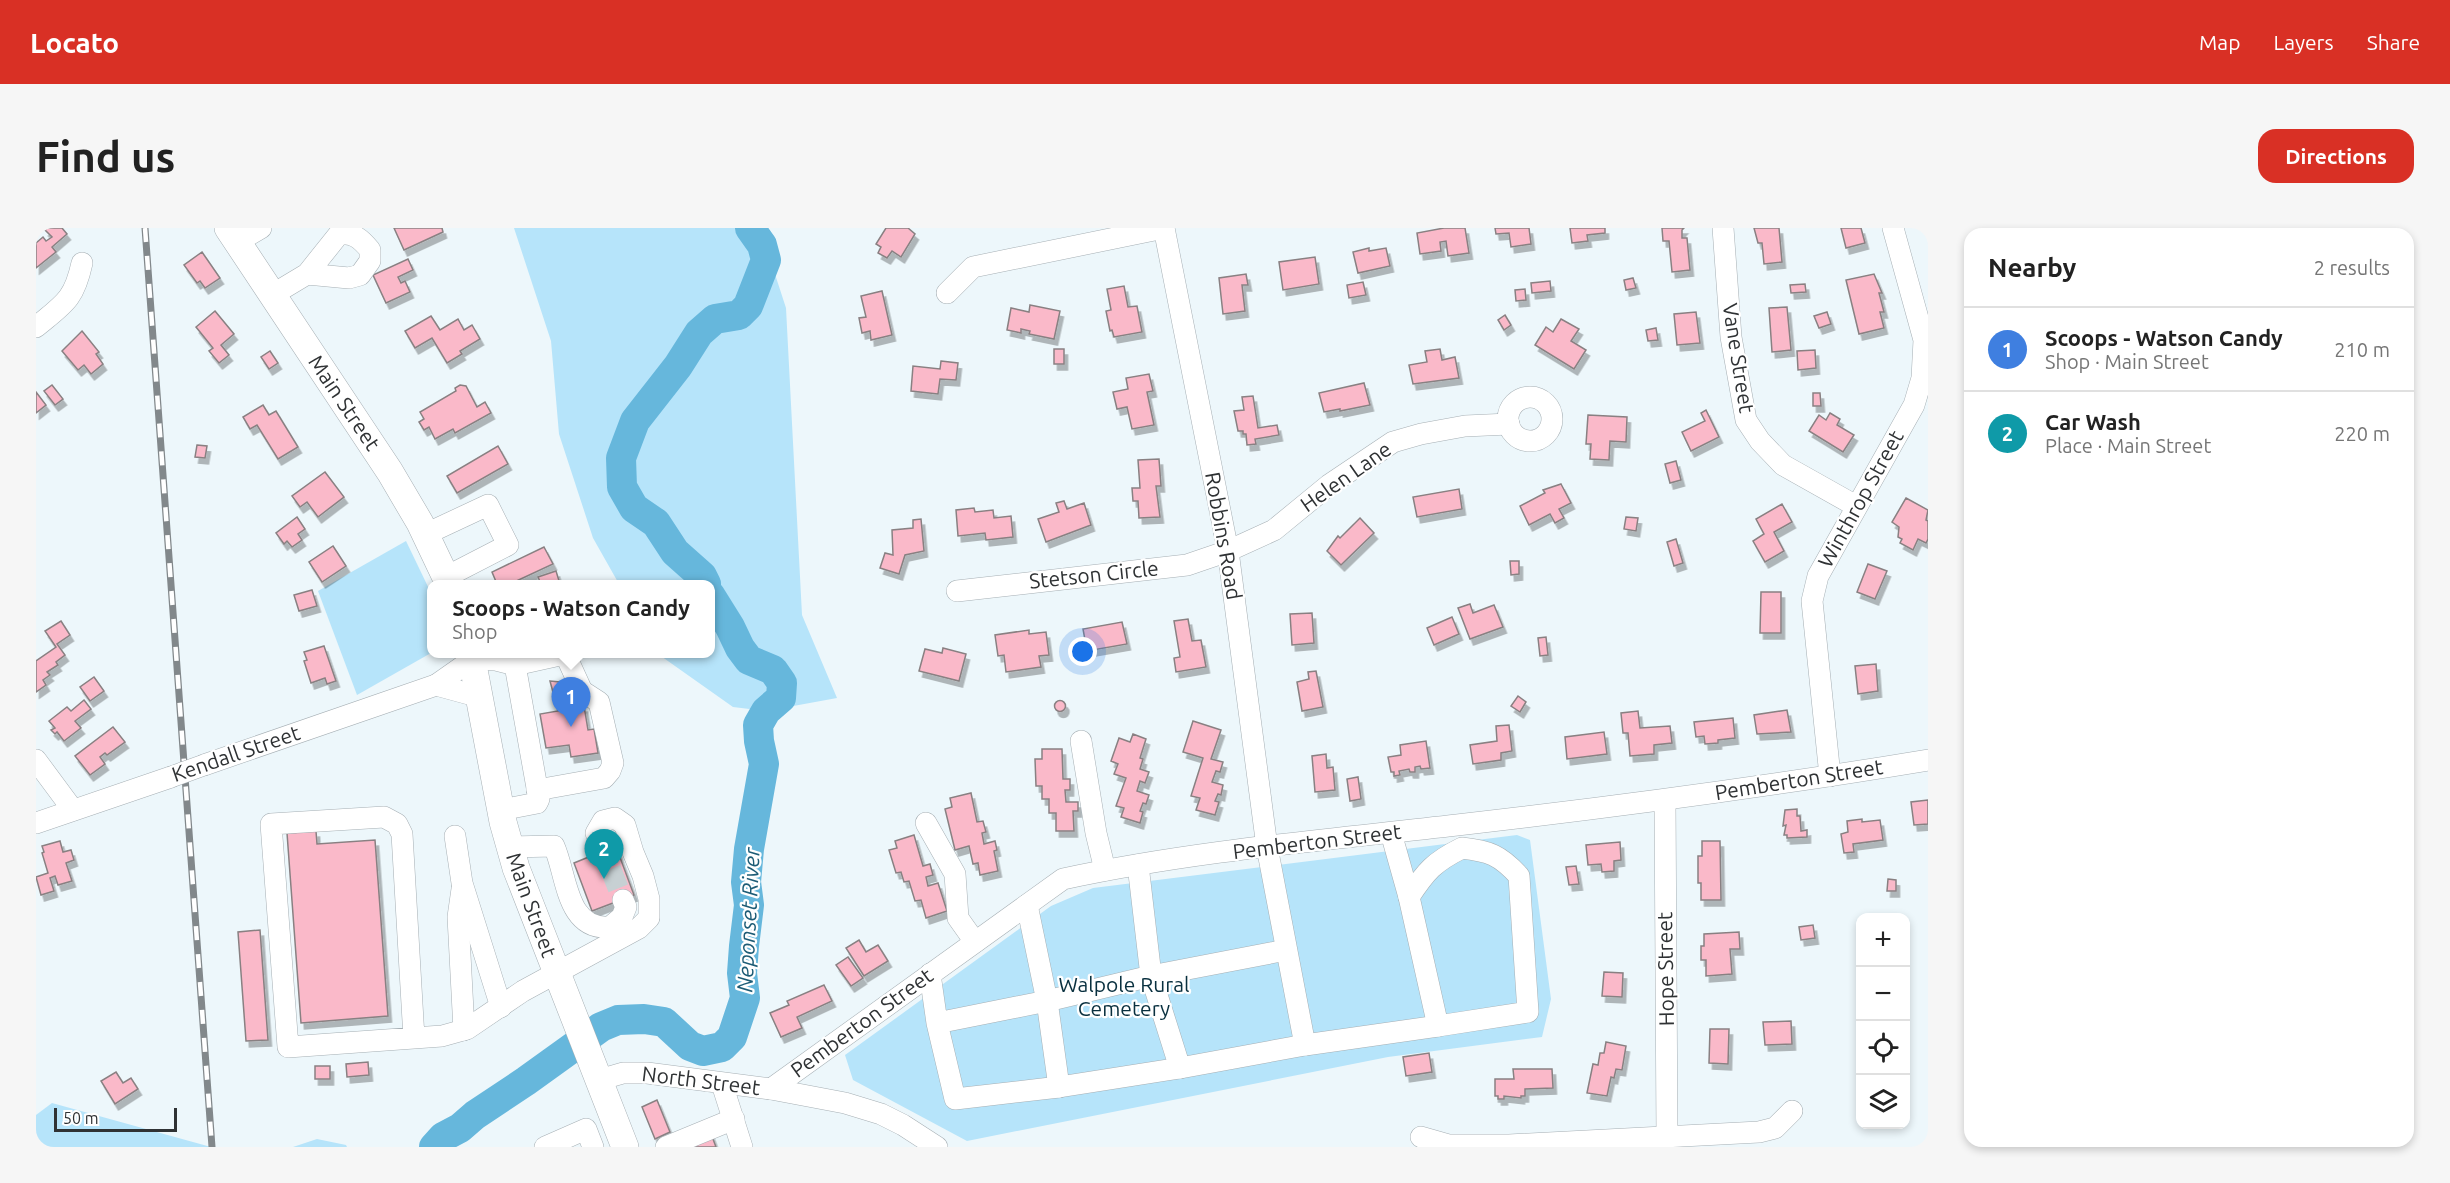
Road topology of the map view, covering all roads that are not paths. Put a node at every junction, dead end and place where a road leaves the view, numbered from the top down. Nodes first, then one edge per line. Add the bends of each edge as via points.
1 (261, 228) edge
2 (1164, 228) edge
3 (1723, 228) edge
4 (1893, 228) edge
5 (233, 235) edge
6 (82, 263) dead end
7 (307, 274) dead end
8 (947, 293) dead end
9 (272, 295) junction
10 (36, 327) edge
11 (1509, 423) dead end
12 (1856, 506) junction
13 (426, 534) junction
14 (1228, 550) junction
15 (447, 580) edge
16 (449, 580) edge
17 (957, 591) dead end
18 (470, 658) edge
19 (472, 658) edge
20 (484, 658) edge
21 (546, 658) edge
22 (567, 658) edge
23 (515, 665) junction
24 (436, 685) junction
25 (480, 697) junction
26 (1081, 741) dead end
27 (36, 760) edge
28 (1928, 760) edge
29 (1830, 776) junction
30 (537, 790) junction
31 (1665, 800) junction
32 (73, 810) junction
33 (501, 810) junction
34 (36, 823) edge
35 (926, 823) dead end
36 (1464, 824) junction
37 (1391, 832) junction
38 (455, 836) dead end
39 (599, 840) dead end
40 (1267, 847) junction
41 (510, 848) junction
42 (1462, 848) junction
43 (1138, 865) junction
44 (1105, 870) junction
45 (462, 883) junction
46 (1409, 897) junction
47 (623, 900) tunnel mouth
48 (1027, 905) junction
49 (975, 942) junction
50 (1286, 950) junction
51 (556, 973) junction
52 (930, 974) junction
53 (1151, 976) junction
54 (1047, 1002) junction
55 (501, 1007) junction
56 (937, 1023) junction
57 (1438, 1026) junction
58 (464, 1030) junction
59 (414, 1038) junction
60 (1305, 1045) junction
61 (1180, 1068) junction
62 (599, 1080) junction
63 (722, 1084) junction
64 (1059, 1087) junction
65 (771, 1089) junction
66 (1792, 1111) dead end
67 (734, 1119) junction
68 (1421, 1137) dead end
69 (1667, 1138) junction
70 (1509, 1146) edge
71 (545, 1147) edge
72 (593, 1147) edge
73 (625, 1147) edge
74 (666, 1147) edge
75 (742, 1147) edge
76 (937, 1147) edge

1 - 5 street
2 - 8 street via 973,267
2 - 14 street, Robbins Road
3 - 12 street, Vane Street via 1731,337 1746,420 1783,465
4 - 12 street, Winthrop Street via 1924,340 1922,378 1914,405
5 - 9 main road, Main Street
6 - 10 street via 70,298
7 - 9 street
9 - 13 main road, Main Street via 390,472
11 - 14 street, Helen Lane via 1465,426 1393,442 1329,485 1274,530
12 - 29 street, Winthrop Street via 1818,576 1812,601
13 - 15 main road, Main Street
13 - 16 street via 488,504 508,544
14 - 17 street, Stetson Circle via 1187,565
14 - 40 street, Robbins Road
18 - 24 street, Kendall Street
19 - 25 main road, Main Street
20 - 23 street
21 - 23 street
22 - 30 street via 582,691 599,702 613,763 604,778
23 - 30 street
24 - 25 street
24 - 32 street, Kendall Street, bridge
25 - 33 main road, Main Street
26 - 44 street
27 - 32 street
28 - 29 street, Pemberton Street
29 - 31 street, Pemberton Street
30 - 33 street via 537,803
31 - 36 street, Pemberton Street
31 - 69 street, Hope Street
32 - 34 street, Kendall Street
33 - 41 main road, Main Street
35 - 49 street via 955,874 958,918
36 - 37 street, Pemberton Street
36 - 42 street
37 - 40 street, Pemberton Street
37 - 46 street
38 - 45 street
39 - 51 street via 597,833 603,821 615,818 625,825 649,899 649,918 639,928
40 - 43 street, Pemberton Street
40 - 50 street, Robbins Road
41 - 47 street via 554,846 576,913 588,925 610,927 622,917 626,907
41 - 51 main road, Main Street
42 - 46 street via 1440,859
42 - 57 street via 1485,851 1504,860 1519,876 1528,1012
43 - 44 street, Pemberton Street
43 - 53 street
44 - 48 street, Pemberton Street via 1063,879
45 - 55 street
45 - 58 street via 458,917
46 - 57 street
48 - 49 street, Pemberton Street
48 - 54 street
49 - 52 street, Pemberton Street
50 - 53 street
50 - 60 street, Robbins Road
51 - 55 street
51 - 62 main road, Main Street
52 - 56 street
52 - 65 street, Pemberton Street
53 - 54 street
53 - 61 street
54 - 56 street
54 - 64 street
55 - 58 street
56 - 64 street via 955,1099
57 - 60 street
58 - 59 street
59 - 59 street via 288,1047 271,824 384,817 397,824 402,834
60 - 61 street
61 - 64 street
62 - 63 street, North Street via 623,1073 647,1073
62 - 73 main road, Main Street
63 - 65 street, North Street
63 - 67 street
65 - 76 street, North Street via 881,1114
66 - 69 street via 1775,1128 1759,1132
67 - 74 street
67 - 75 street
68 - 70 street via 1449,1145
69 - 70 street
71 - 72 street via 586,1129

